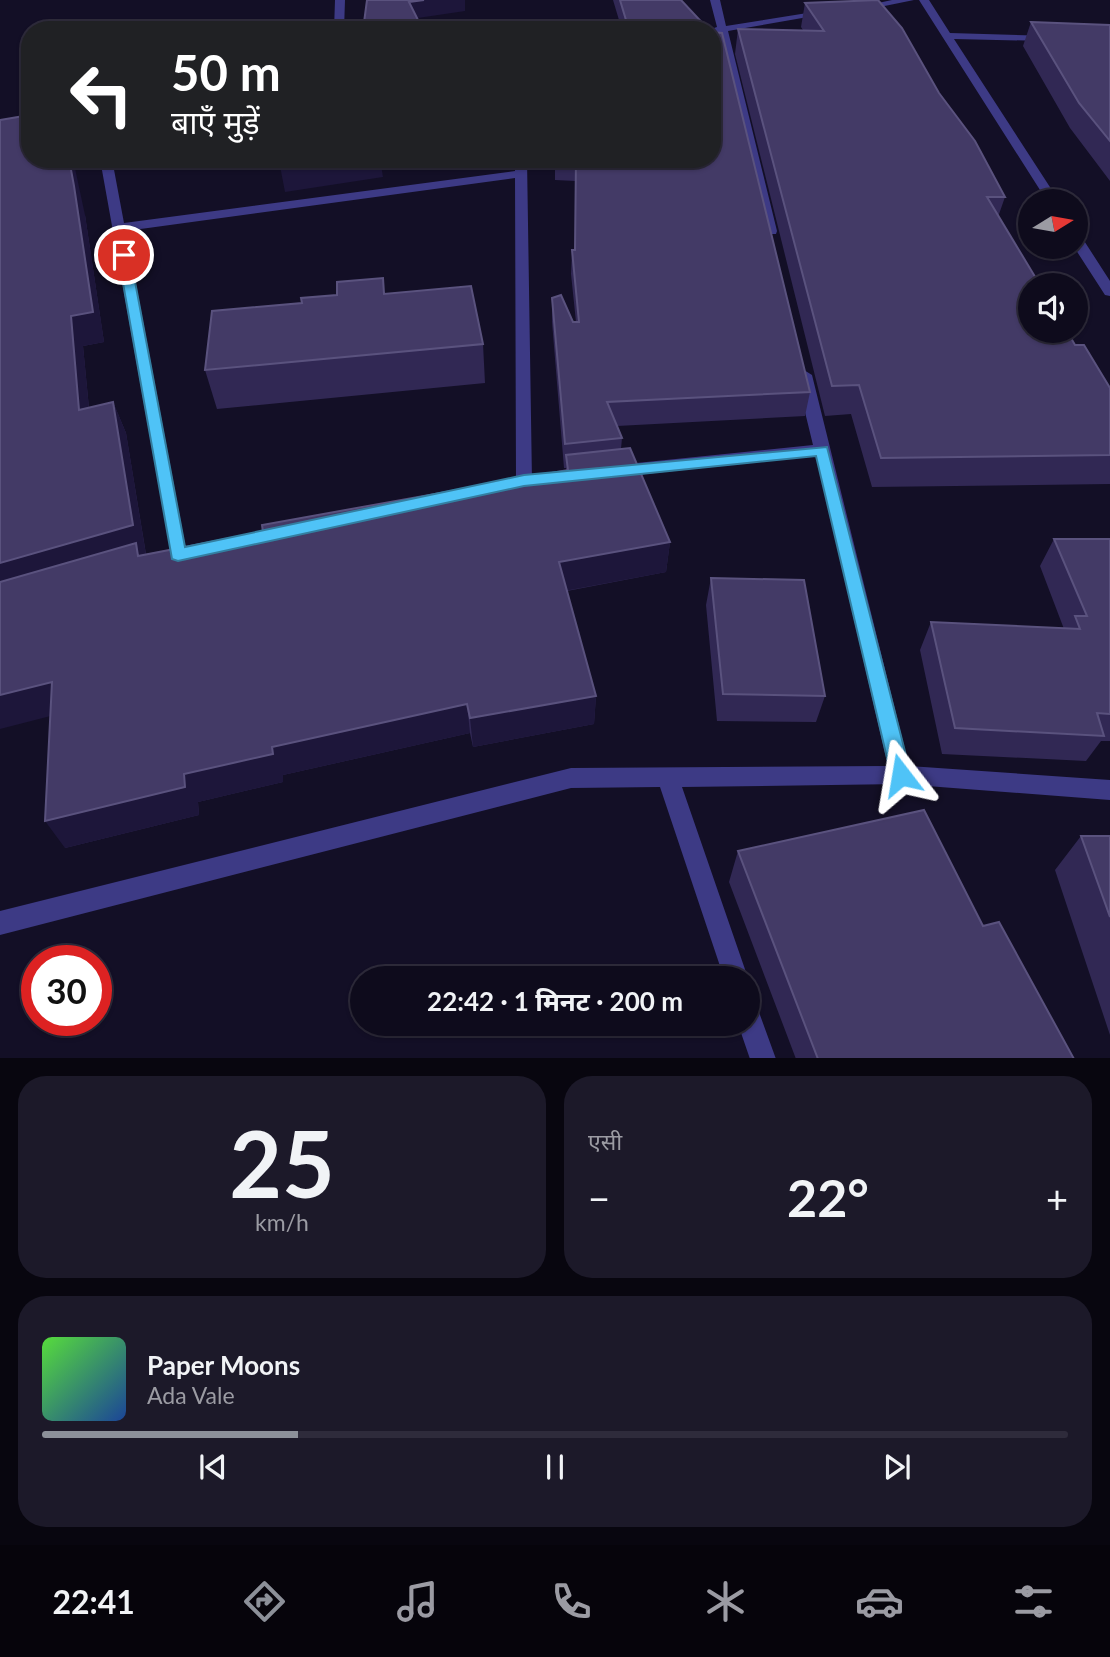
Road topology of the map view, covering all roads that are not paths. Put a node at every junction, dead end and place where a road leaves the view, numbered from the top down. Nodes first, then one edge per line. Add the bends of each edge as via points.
1 (340, 0) edge
2 (715, 0) edge
3 (908, 0) edge
4 (925, 0) edge
5 (846, 10) edge
6 (832, 12) edge
7 (339, 21) edge
8 (717, 21) edge
9 (721, 30) edge
10 (948, 36) junction
11 (1056, 39) edge
12 (721, 42) edge
13 (108, 168) edge
14 (514, 168) edge
15 (521, 168) edge
16 (1045, 189) edge
17 (119, 228) junction
18 (774, 246) edge
19 (1088, 258) edge
20 (1110, 292) edge
21 (800, 355) edge
22 (822, 450) junction
23 (605, 472) edge
24 (524, 481) edge
25 (178, 555) edge
26 (901, 775) junction
27 (668, 778) junction
28 (1110, 790) edge
29 (0, 923) edge
30 (732, 966) edge
31 (755, 1036) edge
32 (763, 1058) edge

1 - 7 street
2 - 8 street
3 - 5 street
4 - 10 street
6 - 9 street
10 - 11 street
10 - 16 street
12 - 18 street
13 - 17 street
14 - 17 street
15 - 24 street
17 - 25 street
19 - 20 street
21 - 22 street
22 - 23 street
22 - 26 street
26 - 27 street
26 - 28 street
27 - 29 street via 571,778
27 - 30 street
31 - 32 street

